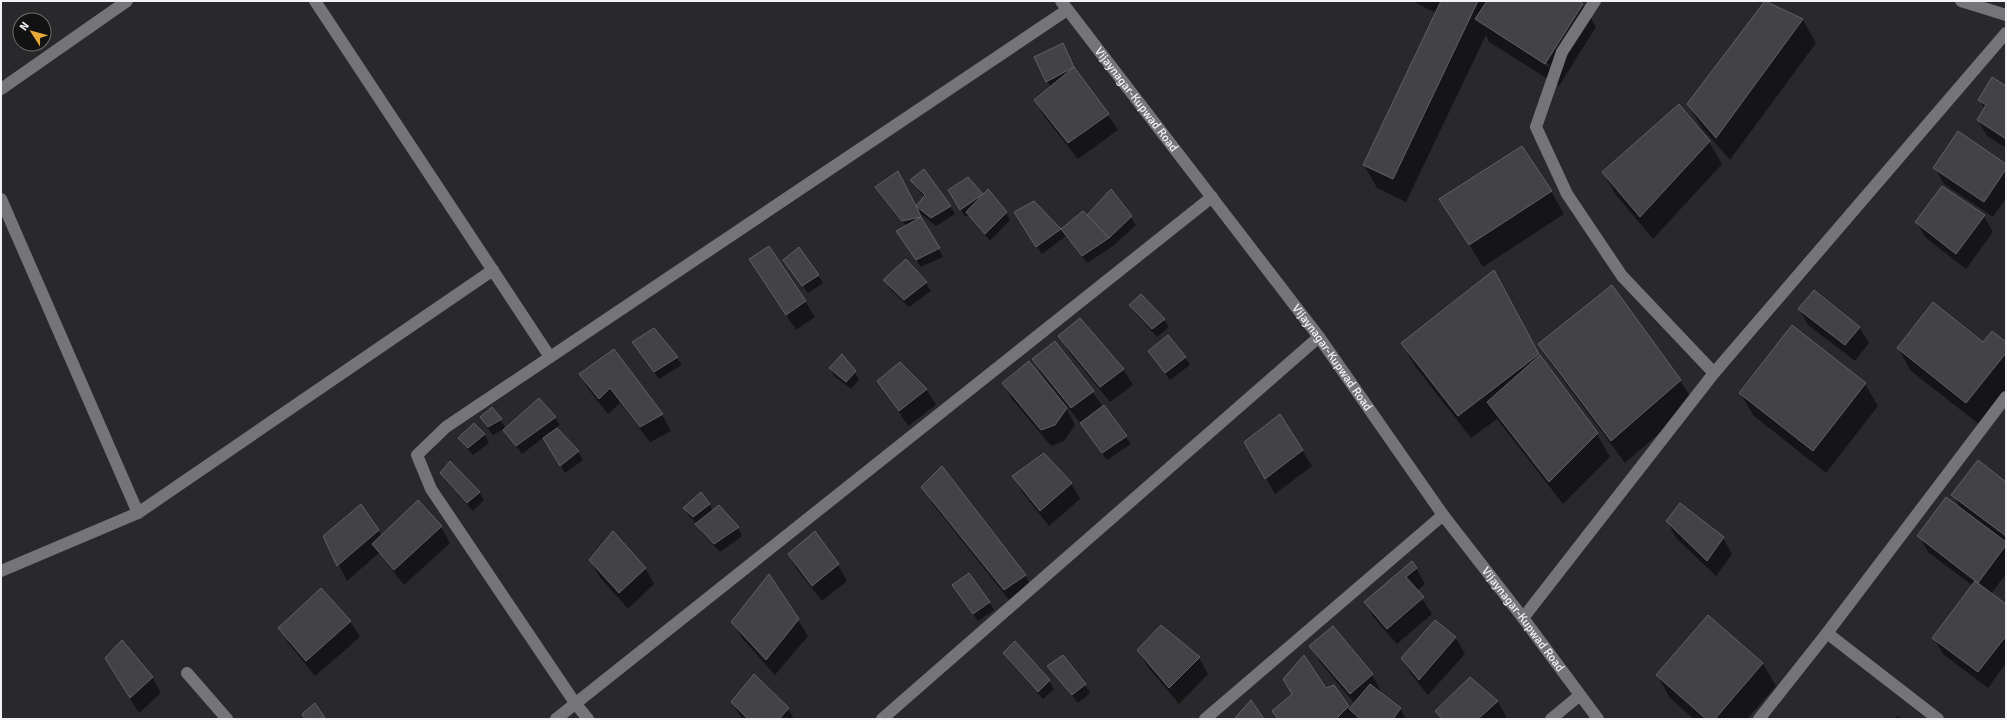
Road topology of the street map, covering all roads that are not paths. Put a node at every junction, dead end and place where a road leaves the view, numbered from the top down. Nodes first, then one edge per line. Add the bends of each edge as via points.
1 (127, 1) edge
2 (315, 1) edge
3 (1595, 1) edge
4 (1961, 1) edge
5 (114, 5) edge
6 (1064, 6) edge
7 (2006, 15) edge
8 (2006, 33) edge
9 (1, 90) edge
10 (1212, 197) junction
11 (1, 199) edge
12 (493, 270) junction
13 (1319, 337) junction
14 (550, 357) junction
15 (1714, 373) junction
16 (2006, 397) edge
17 (138, 513) junction
18 (1443, 515) junction
19 (1, 571) edge
20 (1523, 618) junction
21 (1827, 633) junction
22 (187, 673) dead end
23 (1580, 695) junction
24 (575, 703) junction
25 (227, 719) edge
26 (556, 719) edge
27 (588, 719) edge
28 (882, 719) edge
29 (1205, 719) edge
30 (1551, 719) edge
31 (1598, 719) edge
32 (1759, 719) edge
33 (1938, 719) edge

1 - 5 street
2 - 12 street
3 - 15 street via 1562,52 1536,127 1567,194 1622,276
4 - 7 street
5 - 9 street
6 - 10 street, Vijaynagar-Kupwad Road
6 - 14 street
8 - 15 street
10 - 13 street, Vijaynagar-Kupwad Road
10 - 24 street
11 - 17 street
12 - 14 street
12 - 17 street
13 - 18 street, Vijaynagar-Kupwad Road
13 - 28 street
14 - 24 street via 446,427 417,454 431,490
15 - 20 street
16 - 21 street
17 - 19 street
18 - 20 street, Vijaynagar-Kupwad Road
18 - 29 street
20 - 23 street, Vijaynagar-Kupwad Road
21 - 32 street
21 - 33 street
22 - 25 street
23 - 30 street
23 - 31 street, Vijaynagar-Kupwad Road
24 - 26 street
24 - 27 street

